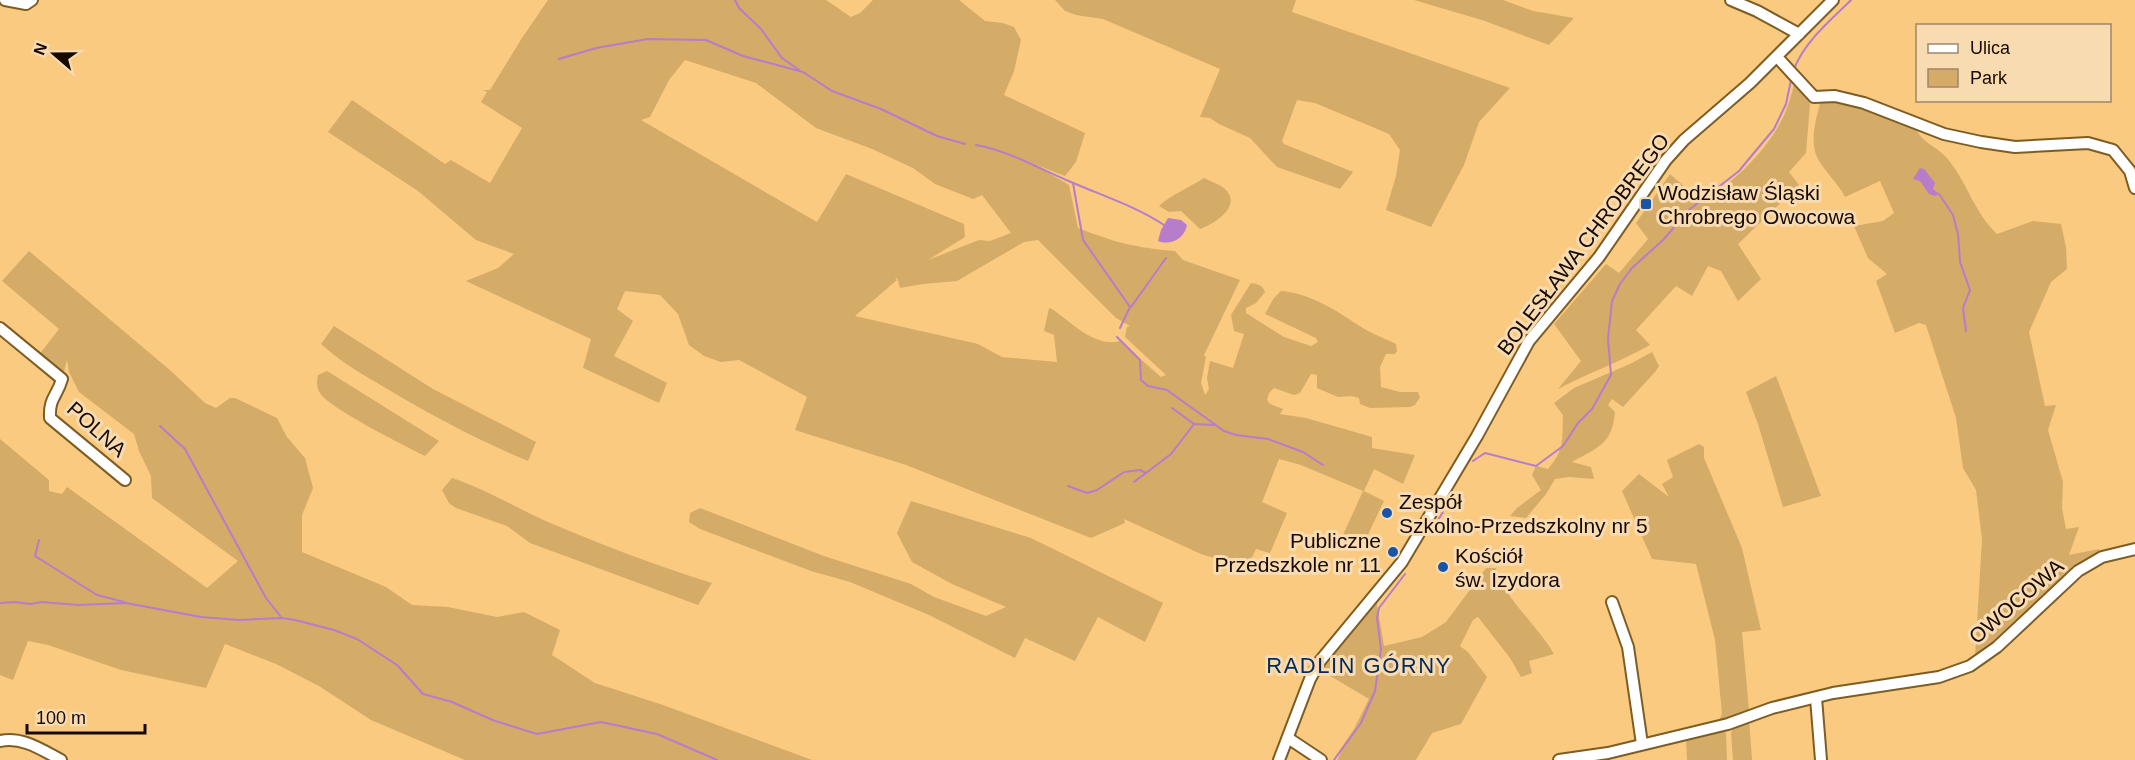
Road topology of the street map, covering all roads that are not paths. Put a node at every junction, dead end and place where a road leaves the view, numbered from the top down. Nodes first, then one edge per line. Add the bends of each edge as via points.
1 (5, 0) edge
2 (32, 0) edge
3 (1731, 0) edge
4 (1833, 0) edge
5 (1799, 34) junction
6 (1777, 57) junction
7 (2135, 188) edge
8 (0, 328) edge
9 (125, 480) dead end
10 (2135, 549) edge
11 (1612, 602) dead end
12 (1816, 698) junction
13 (1288, 738) junction
14 (0, 741) edge
15 (1641, 744) junction
16 (61, 760) edge
17 (1279, 760) edge
18 (1321, 760) edge
19 (1559, 760) edge
20 (1821, 760) edge

1 - 2 street via 26,4
3 - 5 street
4 - 5 street, BOLESŁAWA CHROBREGO
5 - 6 street, BOLESŁAWA CHROBREGO
6 - 7 street via 1814,97 1835,96 1864,103 1944,134 2015,147 2088,143 2113,150 2130,171
6 - 13 street, BOLESŁAWA CHROBREGO via 1666,160 1599,257 1529,341 1402,562 1320,661
8 - 9 street, POLNA via 62,378 49,404 50,418
10 - 12 street, OWOCOWA via 2102,558 2078,572 1997,647 1970,666 1939,677
11 - 15 street via 1628,647
12 - 15 street, OWOCOWA
12 - 20 street
13 - 17 street, BOLESŁAWA CHROBREGO
13 - 18 street
14 - 16 street via 17,740
15 - 19 street, OWOCOWA

